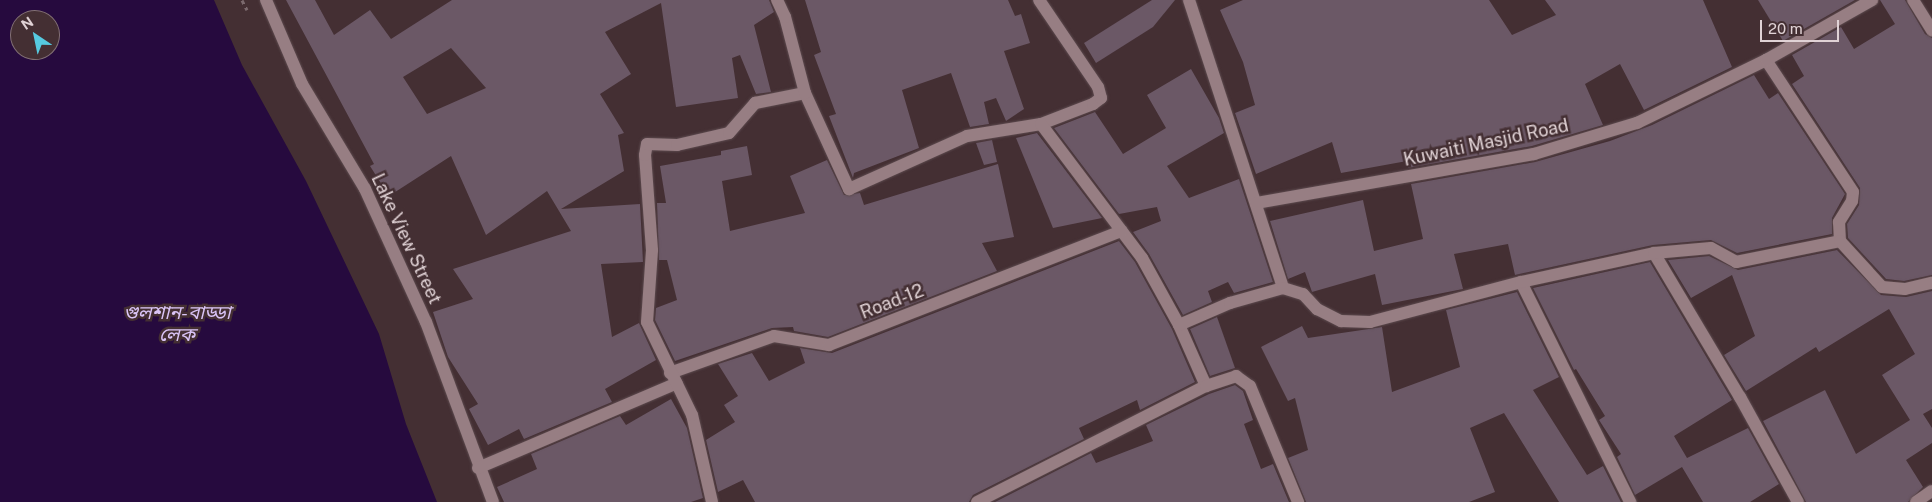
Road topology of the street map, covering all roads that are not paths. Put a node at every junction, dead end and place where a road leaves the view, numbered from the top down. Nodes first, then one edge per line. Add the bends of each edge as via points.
1 (266, 0) edge
2 (777, 0) edge
3 (1039, 0) edge
4 (1189, 0) edge
5 (1872, 0) edge
6 (1913, 0) edge
7 (1932, 30) edge
8 (1766, 60) junction
9 (804, 93) junction
10 (1040, 124) junction
11 (1256, 203) junction
12 (1122, 231) junction
13 (1840, 241) junction
14 (1654, 253) junction
15 (1521, 282) junction
16 (1932, 283) edge
17 (1283, 288) junction
18 (1180, 325) junction
19 (674, 378) junction
20 (1206, 386) junction
21 (478, 468) junction
22 (1932, 491) edge
23 (493, 502) edge
24 (712, 502) edge
25 (977, 502) edge
26 (1298, 502) edge
27 (1630, 502) edge
28 (1798, 502) edge
29 (1916, 502) edge

1 - 21 street, Lake View Street via 302,84 365,189 418,305
2 - 9 street via 785,17
3 - 10 street via 1098,87 1101,98
4 - 11 street
5 - 8 street, Kuwaiti Masjid Road
6 - 7 street
8 - 11 street, Kuwaiti Masjid Road via 1637,124 1534,154
8 - 13 street via 1853,192 1852,202 1839,222
9 - 10 street via 849,189 967,136
9 - 19 street via 755,104 729,133 677,145 647,144 644,155 652,250 647,322
10 - 12 street
11 - 17 street
12 - 18 street via 1142,258
12 - 19 street, Road-12 via 829,346 774,336
13 - 14 street via 1736,262 1712,248
13 - 16 street via 1882,287 1904,288
14 - 15 street
14 - 28 street
15 - 17 street via 1370,322 1341,320 1318,309 1303,294
15 - 27 street
17 - 18 street via 1230,303
18 - 20 street
19 - 21 street, Road-12
19 - 24 street via 692,415
20 - 25 street
20 - 26 street via 1236,376 1250,386
21 - 23 street, Lake View Street
22 - 29 street

